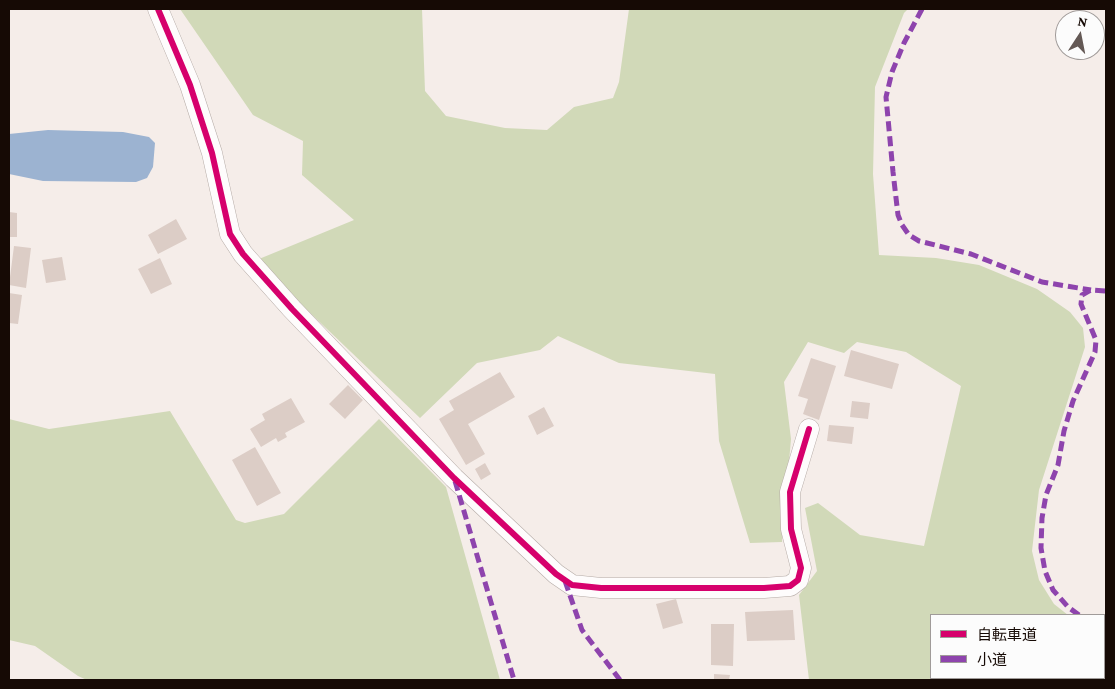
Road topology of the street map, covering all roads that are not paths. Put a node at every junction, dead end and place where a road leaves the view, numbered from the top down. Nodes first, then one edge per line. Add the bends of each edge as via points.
1 (158, 9) edge
2 (809, 429) dead end

1 - 2 street via 190,85 212,154 230,234 243,254 454,478 556,574 572,585 601,588 790,586 798,580 801,568 791,529 790,492

